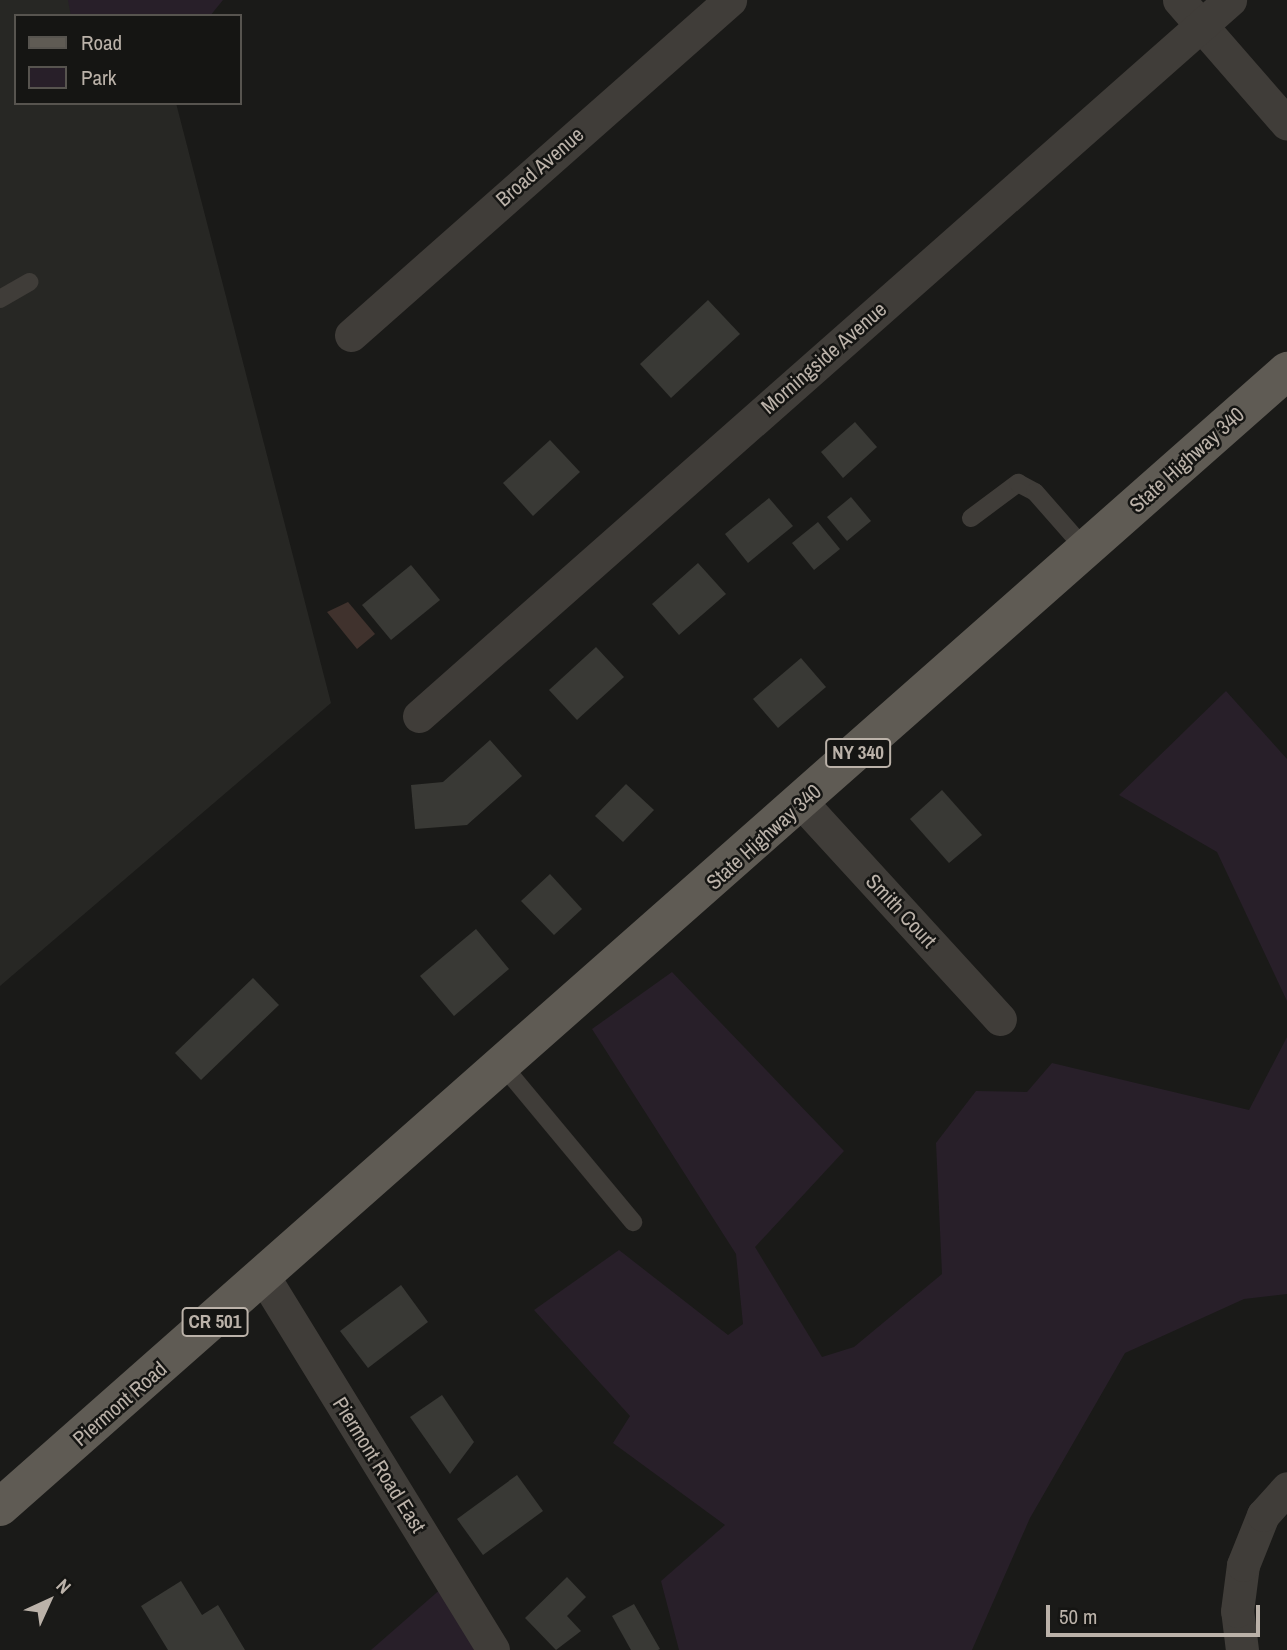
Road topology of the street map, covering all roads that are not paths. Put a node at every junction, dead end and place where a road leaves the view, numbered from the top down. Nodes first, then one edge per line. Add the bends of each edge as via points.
1 (730, 0) edge
2 (1178, 0) edge
3 (1230, 0) edge
4 (1201, 25) junction
5 (1287, 124) edge
6 (30, 282) dead end
7 (0, 299) edge
8 (351, 335) dead end
9 (1287, 372) edge
10 (971, 518) dead end
11 (1086, 550) junction
12 (419, 716) dead end
13 (802, 803) junction
14 (1000, 1019) dead end
15 (503, 1067) junction
16 (428, 1134) joint
17 (633, 1222) dead end
18 (265, 1279) junction
19 (1287, 1488) edge
20 (0, 1507) edge
21 (494, 1650) edge
22 (1242, 1650) edge

1 - 8 street, Broad Avenue
2 - 4 street
3 - 4 street, Morningside Avenue
4 - 5 street
4 - 12 street, Morningside Avenue
6 - 7 lane
9 - 11 main road, State Highway 340 / NY 340
10 - 11 lane via 1018,483 1035,492
11 - 13 main road, State Highway 340 / NY 340
13 - 14 street, Smith Court
13 - 15 main road, State Highway 340 / NY 340
15 - 16 main road, State Highway 340 / NY 340
15 - 17 lane
16 - 18 main road, Piermont Road / CR 501
18 - 20 main road, Piermont Road / CR 501
18 - 21 street, Piermont Road East
19 - 22 street via 1263,1515 1243,1565 1237,1611

